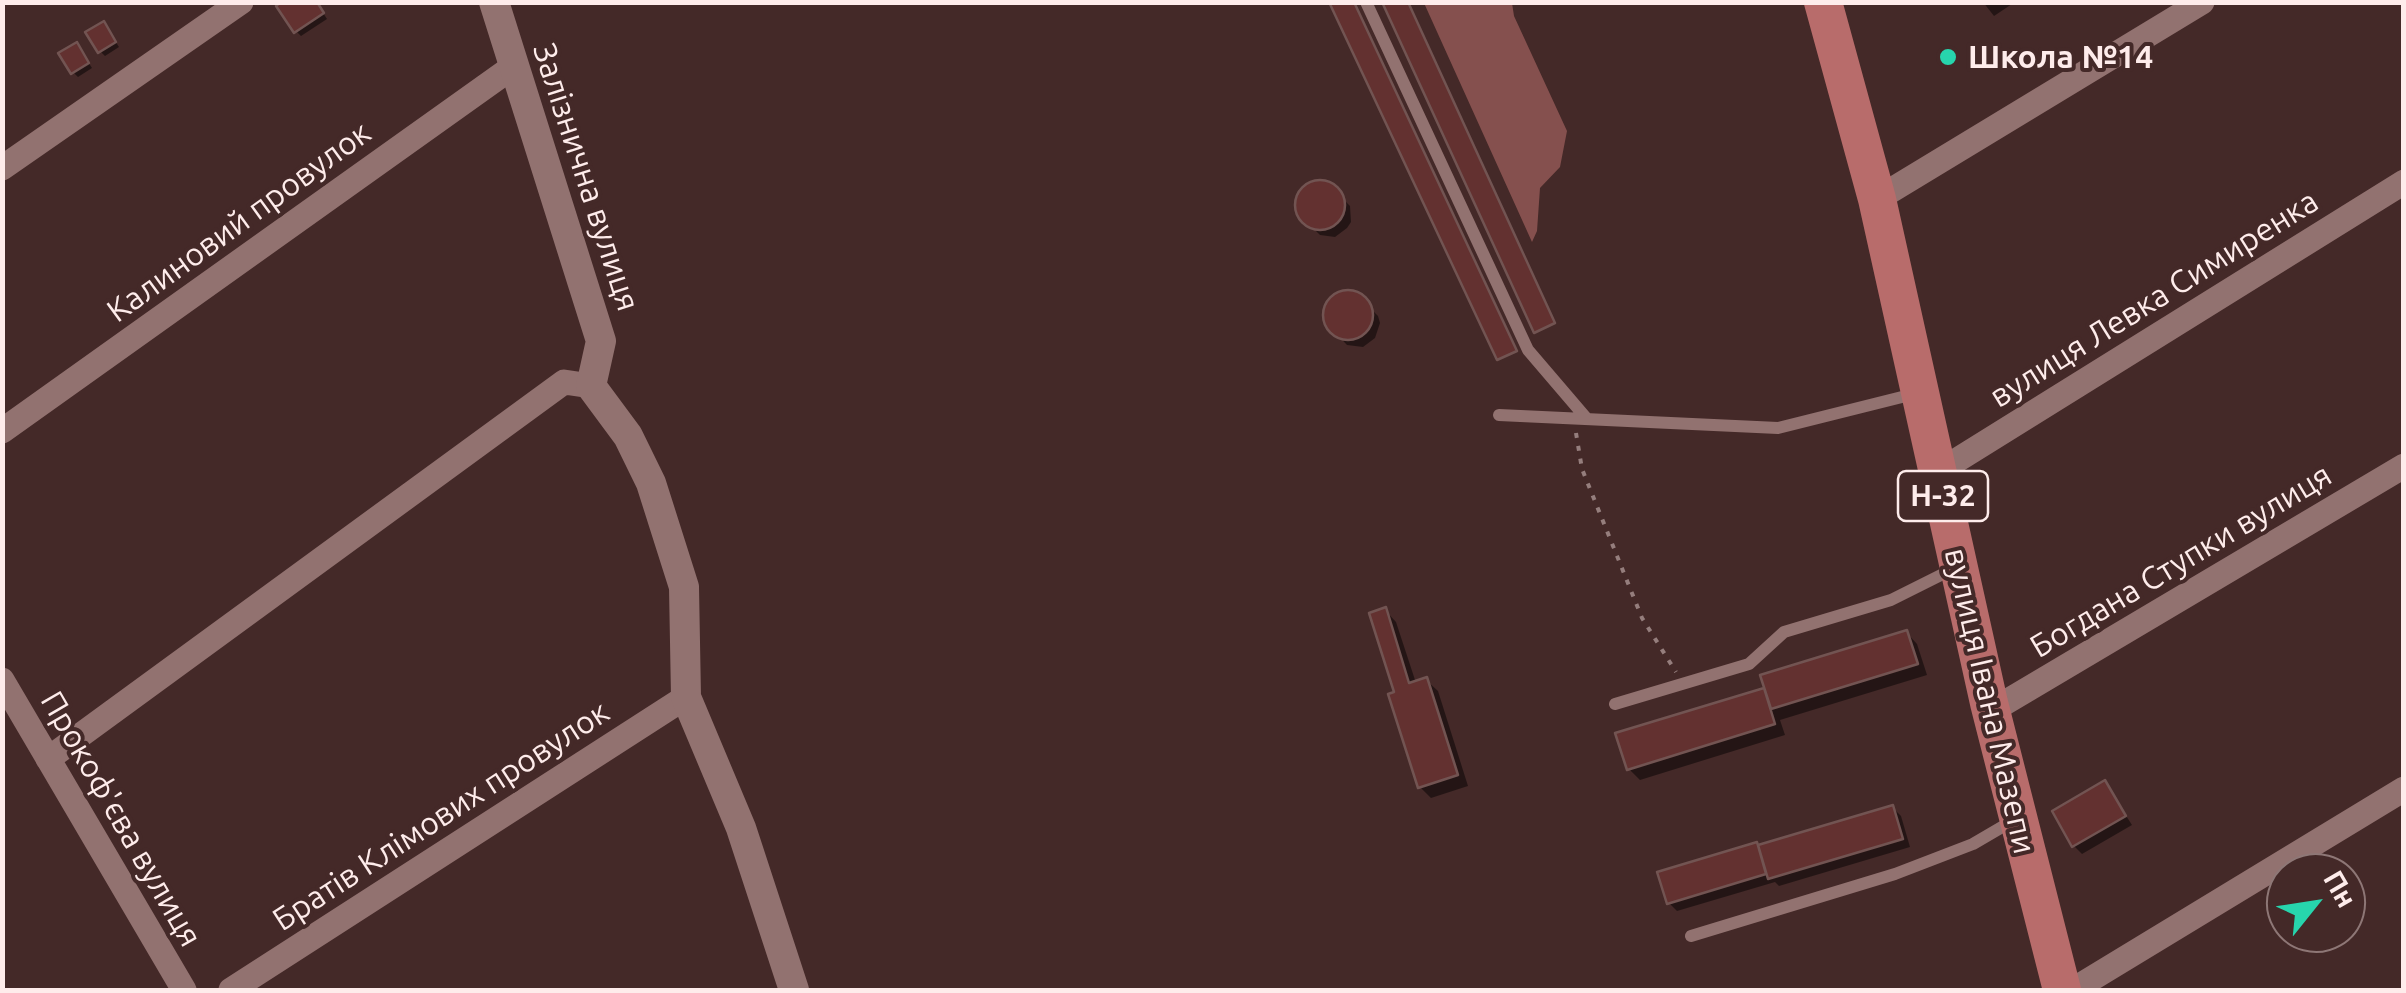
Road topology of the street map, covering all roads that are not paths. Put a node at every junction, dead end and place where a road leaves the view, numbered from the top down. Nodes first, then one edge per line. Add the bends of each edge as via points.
1 (242, 2) edge
2 (494, 2) edge
3 (1366, 2) edge
4 (1824, 2) edge
5 (2202, 2) edge
6 (514, 66) junction
7 (2, 168) edge
8 (2404, 182) edge
9 (1876, 199) junction
10 (592, 386) junction
11 (1920, 392) junction
12 (1499, 415) dead end
13 (1580, 419) junction
14 (2, 431) edge
15 (2404, 466) edge
16 (1938, 472) junction
17 (1959, 566) junction
18 (2, 680) edge
19 (686, 697) junction
20 (1615, 704) dead end
21 (1991, 711) junction
22 (48, 759) junction
23 (2404, 789) edge
24 (2016, 819) junction
25 (1691, 936) dead end
26 (184, 990) edge
27 (231, 990) edge
28 (794, 990) edge
29 (2062, 990) edge
30 (2073, 990) edge

1 - 7 street
2 - 6 street, Залізнична вулиця
3 - 13 lane via 1528,350
4 - 9 main road, вулиця Івана Мазепи / Н-32
5 - 9 street
6 - 10 street, Залізнична вулиця via 601,341
6 - 14 street, Калиновий провулок
8 - 16 street, вулиця Левка Симиренка
9 - 11 main road, вулиця Івана Мазепи / Н-32
10 - 19 street via 651,483 684,587
10 - 22 street via 564,382
11 - 13 lane via 1778,428
11 - 16 main road, вулиця Івана Мазепи / Н-32
12 - 13 lane
15 - 21 street, Богдана Ступки вулиця
16 - 17 main road, вулиця Івана Мазепи / Н-32
17 - 20 lane via 1891,600 1784,632 1750,664
17 - 21 main road, вулиця Івана Мазепи / Н-32
18 - 22 street, Прокоф'єва вулиця
19 - 27 street, Братів Клімових провулок
19 - 28 street via 742,828
21 - 24 main road, вулиця Івана Мазепи / Н-32
22 - 26 street, Прокоф'єва вулиця
23 - 30 street
24 - 25 lane via 1974,844 1895,874
24 - 29 main road, вулиця Івана Мазепи / Н-32

